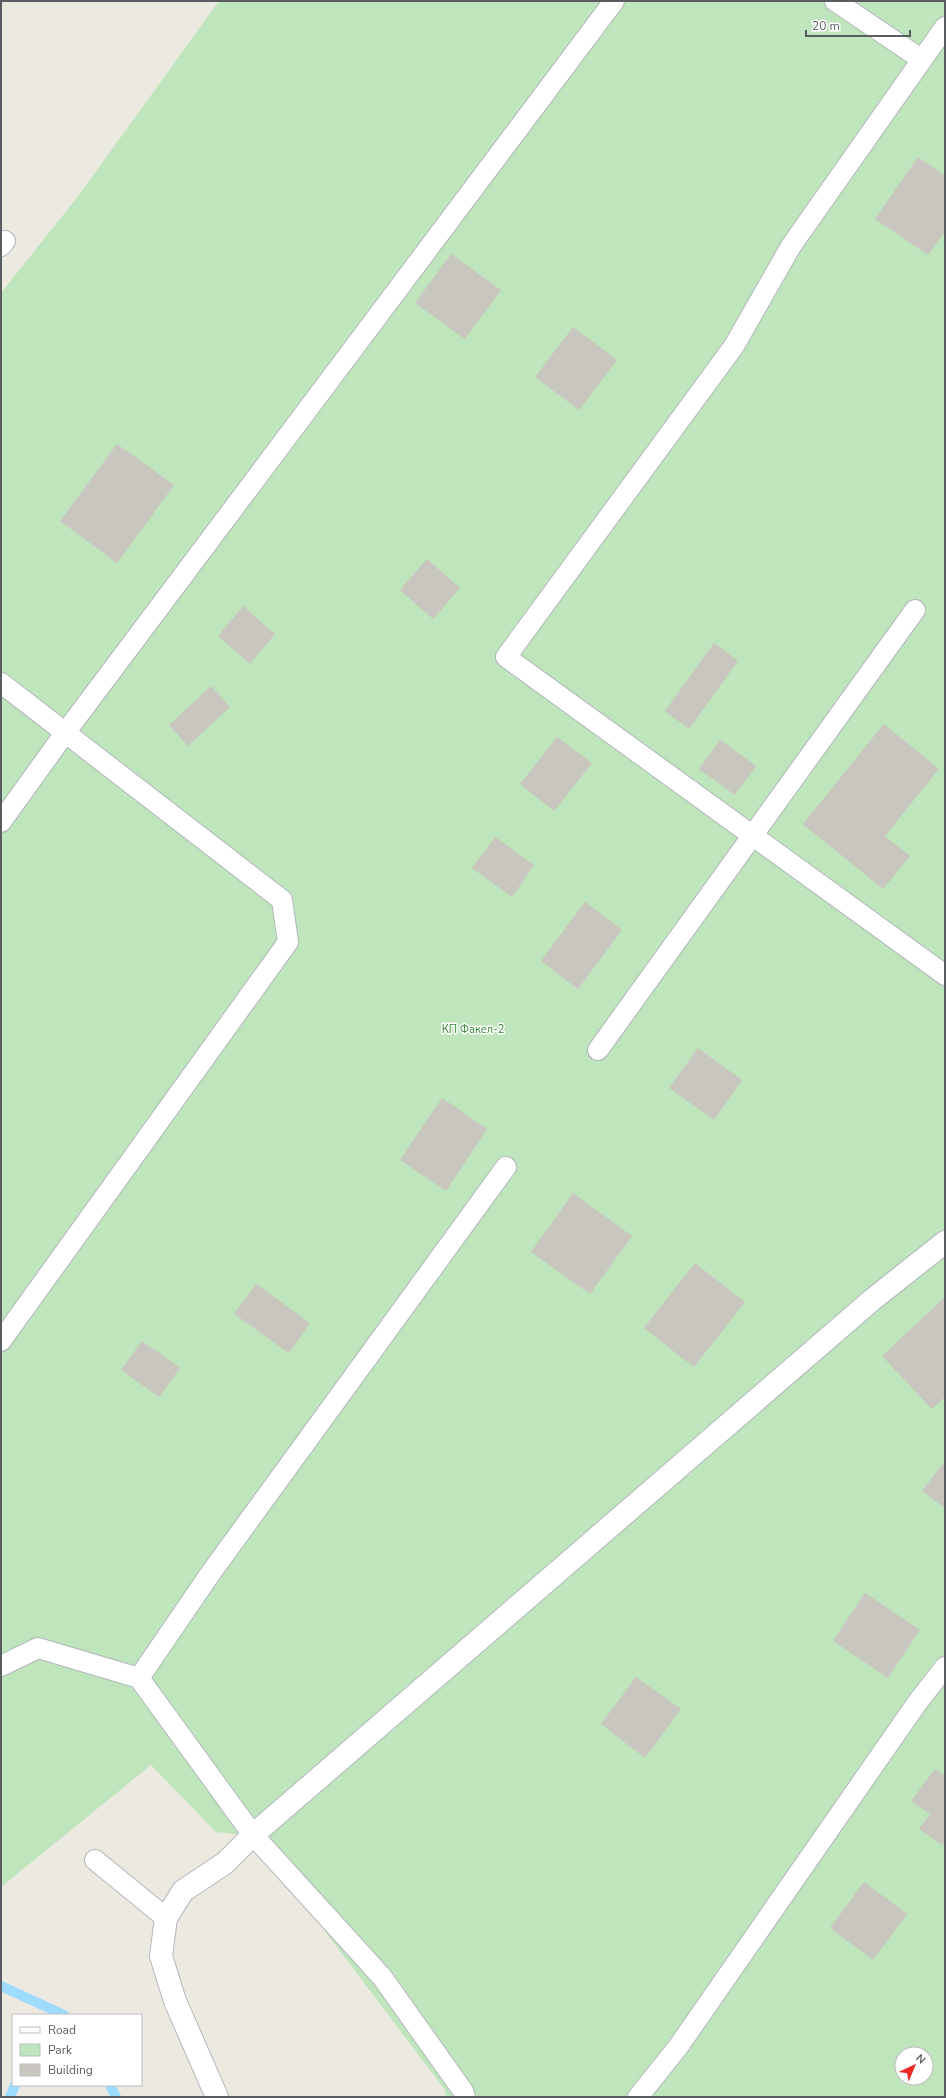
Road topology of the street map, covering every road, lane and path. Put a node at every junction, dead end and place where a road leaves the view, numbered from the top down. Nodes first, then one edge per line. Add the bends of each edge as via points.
1 (614, 1) edge
2 (835, 1) edge
3 (945, 27) edge
4 (921, 59) junction
5 (915, 610) dead end
6 (1, 683) edge
7 (65, 733) junction
8 (1, 822) edge
9 (752, 835) junction
10 (945, 975) edge
11 (598, 1050) dead end
12 (506, 1167) dead end
13 (945, 1242) edge
14 (1, 1341) edge
15 (1, 1666) edge
16 (945, 1667) edge
17 (139, 1678) junction
18 (253, 1836) junction
19 (95, 1860) dead end
20 (166, 1918) junction
21 (218, 2097) edge
22 (465, 2097) edge
23 (638, 2097) edge

1 - 7 lane
2 - 4 lane
3 - 4 lane
4 - 9 lane via 791,246 734,346 506,657
5 - 9 lane
6 - 7 lane
7 - 8 lane
7 - 14 lane via 282,900 288,942
9 - 10 lane
9 - 11 lane
12 - 17 lane via 210,1574
13 - 18 street via 866,1306
15 - 17 lane via 38,1648
16 - 23 lane via 678,2047
17 - 18 lane
18 - 20 street via 225,1863 183,1891
18 - 22 lane via 382,1977
19 - 20 lane
20 - 21 street via 161,1956 176,2002

